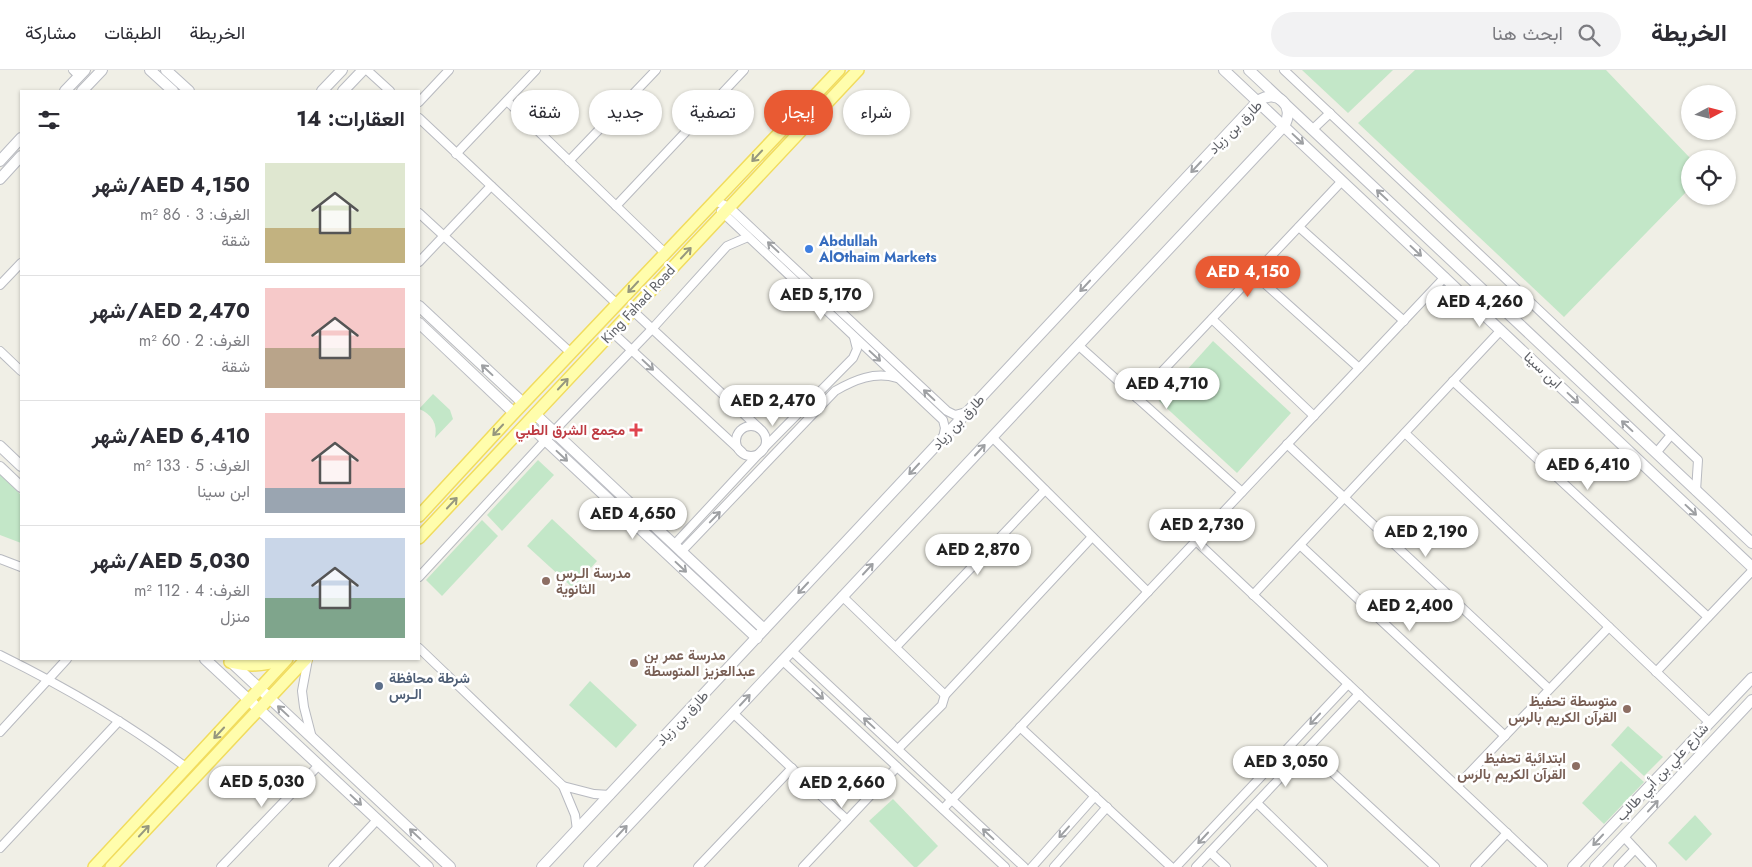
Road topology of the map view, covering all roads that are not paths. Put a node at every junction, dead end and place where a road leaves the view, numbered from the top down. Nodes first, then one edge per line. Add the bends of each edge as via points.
1 (102, 70) edge
2 (150, 70) edge
3 (166, 70) edge
4 (342, 70) edge
5 (363, 70) edge
6 (367, 70) edge
7 (449, 70) edge
8 (536, 70) edge
9 (656, 70) edge
10 (744, 70) edge
11 (839, 70) edge
12 (858, 70) edge
13 (1224, 70) edge
14 (1284, 70) edge
15 (1253, 71) edge
16 (79, 72) edge
17 (66, 90) edge
18 (83, 90) edge
19 (172, 90) edge
20 (186, 90) edge
21 (323, 90) edge
22 (344, 90) edge
23 (389, 90) edge
24 (420, 101) edge
25 (507, 101) junction
26 (1258, 101) junction
27 (1283, 102) junction
28 (1330, 113) junction
29 (420, 119) edge
30 (1284, 126) junction
31 (1312, 130) junction
32 (20, 139) edge
33 (456, 154) junction
34 (20, 157) edge
35 (0, 160) edge
36 (569, 161) junction
37 (0, 179) edge
38 (1342, 181) junction
39 (491, 186) junction
40 (715, 201) junction
41 (616, 206) junction
42 (726, 210) junction
43 (420, 214) edge
44 (1299, 227) junction
45 (444, 236) junction
46 (748, 237) junction
47 (666, 253) junction
48 (420, 261) edge
49 (20, 268) edge
50 (1254, 274) junction
51 (1445, 277) junction
52 (0, 285) edge
53 (617, 304) junction
54 (420, 307) edge
55 (632, 310) junction
56 (1212, 319) junction
57 (1404, 321) junction
58 (420, 324) edge
59 (652, 329) junction
60 (1501, 330) junction
61 (612, 332) junction
62 (853, 336) junction
63 (1078, 345) junction
64 (632, 350) junction
65 (0, 351) edge
66 (571, 353) junction
67 (1359, 368) junction
68 (20, 369) edge
69 (900, 379) junction
70 (1453, 381) junction
71 (1137, 398) junction
72 (523, 403) junction
73 (969, 410) junction
74 (514, 412) junction
75 (1314, 416) junction
76 (531, 419) junction
77 (758, 428) junction
78 (553, 432) junction
79 (1404, 433) junction
80 (1671, 435) junction
81 (992, 437) junction
82 (943, 438) junction
83 (546, 441) junction
84 (1287, 444) junction
85 (0, 446) edge
86 (762, 450) junction
87 (779, 450) junction
88 (742, 452) junction
89 (1656, 453) junction
90 (20, 465) edge
91 (0, 467) edge
92 (761, 469) junction
93 (20, 486) edge
94 (1045, 490) junction
95 (1696, 491) junction
96 (1242, 492) junction
97 (1344, 497) junction
98 (420, 515) edge
99 (420, 537) edge
100 (1092, 537) junction
101 (1196, 541) junction
102 (1752, 543) edge
103 (1300, 545) junction
104 (678, 548) junction
105 (0, 559) edge
106 (20, 567) edge
107 (1752, 567) edge
108 (1752, 571) edge
109 (420, 576) edge
110 (1148, 592) junction
111 (1254, 595) junction
112 (842, 596) junction
113 (1708, 617) junction
114 (1609, 627) junction
115 (764, 630) junction
116 (757, 638) junction
117 (896, 647) junction
118 (420, 649) edge
119 (792, 651) junction
120 (0, 656) edge
121 (66, 660) edge
122 (206, 660) edge
123 (229, 660) edge
124 (279, 660) edge
125 (286, 660) edge
126 (306, 660) edge
127 (307, 660) edge
128 (782, 660) junction
129 (1656, 672) junction
130 (1752, 678) edge
131 (48, 679) junction
132 (1348, 684) junction
133 (259, 689) junction
134 (1549, 689) junction
135 (1359, 694) junction
136 (945, 695) junction
137 (269, 698) junction
138 (249, 700) junction
139 (1752, 700) edge
140 (259, 709) junction
141 (733, 713) junction
142 (119, 721) junction
143 (1709, 722) junction
144 (1020, 727) junction
145 (0, 732) edge
146 (1505, 736) junction
147 (312, 738) junction
148 (1307, 749) junction
149 (898, 750) junction
150 (319, 765) junction
151 (897, 767) junction
152 (187, 768) junction
153 (792, 768) junction
154 (563, 786) junction
155 (1457, 786) junction
156 (610, 795) junction
157 (1095, 796) junction
158 (952, 800) junction
159 (1256, 803) junction
160 (1107, 807) junction
161 (942, 809) junction
162 (377, 820) junction
163 (847, 820) junction
164 (577, 830) junction
165 (1507, 833) junction
166 (1624, 837) junction
167 (0, 848) edge
168 (1635, 849) junction
169 (1210, 852) junction
170 (1000, 866) edge
171 (94, 867) edge
172 (111, 867) edge
173 (221, 867) edge
174 (333, 867) edge
175 (428, 867) edge
176 (450, 867) edge
177 (542, 867) edge
178 (589, 867) edge
179 (698, 867) edge
180 (803, 867) edge
181 (1024, 867) edge
182 (1032, 867) edge
183 (1054, 867) edge
184 (1171, 867) edge
185 (1176, 867) edge
186 (1196, 867) edge
187 (1226, 867) edge
188 (1323, 867) edge
189 (1435, 867) edge
190 (1475, 867) edge
191 (1543, 867) edge
192 (1573, 867) edge
193 (1595, 867) edge
194 (1618, 867) edge
195 (1652, 867) edge

1 - 18 street
2 - 19 street
3 - 20 street
4 - 21 street
5 - 22 street
6 - 23 street
7 - 24 street
8 - 25 street
9 - 36 street
10 - 41 street
11 -> 40 main road, King Fahad Road
12 - 42 main road, King Fahad Road
13 - 26 street, ابن سينا
14 - 28 street
15 - 27 street, ابن سينا
16 - 17 street
25 - 33 street
25 - 36 street
26 - 27 street, طارق بن زياد via 1268,96
26 - 30 street, ابن سينا
26 -> 73 street, طارق بن زياد
27 - 30 street, طارق بن زياد via 1288,111
27 - 31 street, ابن سينا
28 - 31 street
28 - 80 street
29 - 33 street
30 -> 38 street, ابن سينا
30 - 63 street
89 -> 31 street, ابن سينا
32 - 35 street
33 - 39 street
34 - 37 street
36 - 41 street
38 - 44 street
38 -> 51 street, ابن سينا
39 - 45 street
39 - 53 street
40 - 42 street
40 - 47 main road, King Fahad Road
41 - 47 street
42 - 46 street
55 -> 42 main road, King Fahad Road
73 -> 42 street via 954,415 947,412
43 - 45 street
44 - 50 street
44 - 57 street
45 - 48 street
45 - 66 street
46 - 59 street via 727,246
46 - 62 street
47 -> 53 main road, King Fahad Road
49 - 52 street
50 - 56 street
50 - 67 street
51 - 57 street
51 - 60 street, ابن سينا
53 - 66 main road, King Fahad Road
72 -> 54 street
55 - 59 street
55 - 61 main road, King Fahad Road
56 - 71 street
56 - 75 street
57 - 67 street
58 - 74 street
59 - 64 street
59 - 77 street
60 - 70 street
60 -> 107 street, ابن سينا
61 - 64 street
76 -> 61 main road, King Fahad Road
62 -> 69 street
62 - 86 street via 857,349 853,358
63 - 71 street
63 - 81 street
64 - 78 street
64 -> 88 street
65 - 68 street
66 - 72 main road, King Fahad Road
67 - 75 street
69 - 82 street via 942,420 945,428
69 - 87 street via 871,376 835,390
70 - 79 street
70 - 113 street
71 - 96 street
72 - 74 main road, King Fahad Road
73 - 82 street, طارق بن زياد
74 -> 98 main road, King Fahad Road
75 - 84 street
76 - 78 street
76 - 83 street
99 -> 76 main road, King Fahad Road
77 - 86 street via 765,435
77 - 88 street via 744,427 738,434 737,444
78 - 83 street
78 - 104 street
79 - 97 street
79 - 114 street
80 - 89 street
80 - 95 street via 1698,460
81 - 94 street
112 -> 81 street
82 -> 115 street, طارق بن زياد
83 - 109 street
83 -> 116 street
84 - 96 street
84 - 97 street
85 - 90 street
86 - 87 street
86 - 88 street via 751,456
86 - 92 street
86 - 104 street
87 - 92 street
89 - 95 street, ابن سينا
91 - 93 street
104 -> 92 street
94 - 100 street
94 - 117 street
95 - 102 street, ابن سينا
96 - 101 street
97 - 103 street
97 - 134 street
100 - 110 street
100 - 136 street
101 - 110 street
101 - 111 street
103 - 111 street
103 - 146 street
104 - 115 street
105 - 106 street
108 - 113 street
110 - 144 street
111 - 132 street
112 - 117 street
112 - 119 street
113 - 129 street
114 - 129 street
114 - 134 street
115 - 116 street, طارق بن زياد
116 - 156 street, طارق بن زياد
117 - 136 street
118 - 154 street
119 - 128 street
149 -> 119 street
120 - 131 street
121 - 131 street
122 - 138 street
123 - 124 main road via 242,665 259,665
123 - 133 street
125 - 133 main road
126 - 137 main road
127 - 147 street via 302,691
141 -> 128 street
128 -> 151 street
129 - 143 street
130 - 143 street, شارع علي بن أبي طالب
131 - 142 street
131 - 145 street
132 - 135 street
132 -> 185 street
133 - 137 street
133 - 138 main road
134 - 146 street
135 - 148 street
135 - 155 street
136 - 149 street via 942,705
137 - 140 main road
147 -> 137 street
138 - 140 street
138 -> 152 main road
166 -> 139 street, شارع علي بن أبي طالب
140 - 150 street
172 -> 140 main road
141 - 153 street
178 -> 141 street
142 - 152 street
142 - 167 street
143 -> 192 street, شارع علي بن أبي طالب
144 - 157 street
144 - 158 street
146 - 155 street
176 -> 147 street
148 - 159 street
148 - 189 street
149 - 158 street
150 -> 162 street
150 - 173 street
151 - 161 street
151 - 163 street
152 - 171 main road
153 - 163 street
153 - 179 street
154 - 156 street
154 - 164 street via 575,815
155 - 165 street
156 - 164 street, طارق بن زياد
157 - 160 street
157 -> 182 street
158 - 161 street
181 -> 158 street
159 - 169 street
159 - 188 street
160 - 183 street
160 - 184 street
161 - 170 street
162 - 174 street
162 - 175 street
163 - 180 street
164 - 177 street, طارق بن زياد
165 - 190 street
165 - 191 street
166 - 168 street
166 - 193 street, شارع علي بن أبي طالب
168 - 194 street
168 - 195 street
169 - 186 street
169 - 187 street

